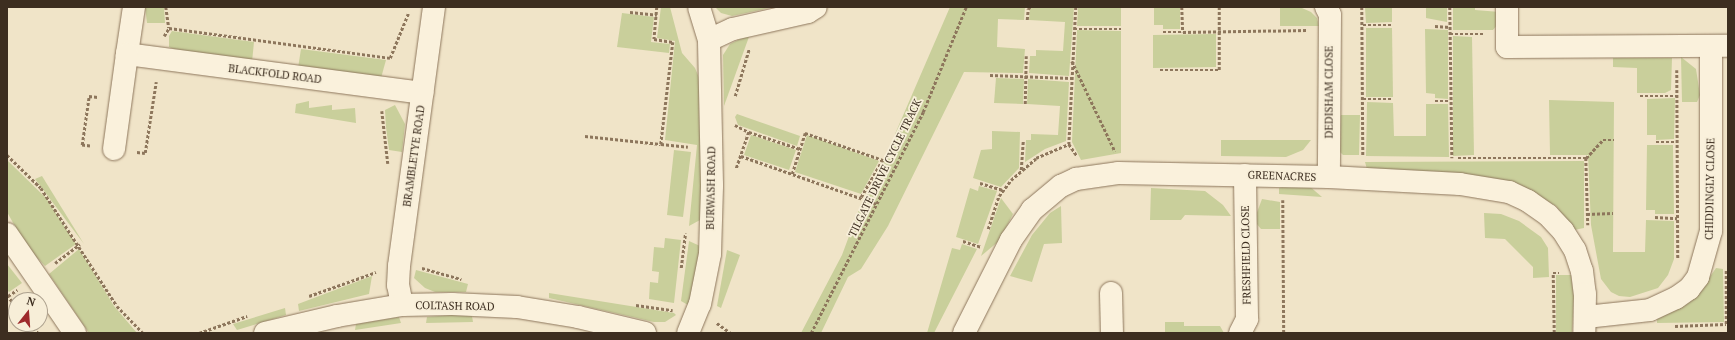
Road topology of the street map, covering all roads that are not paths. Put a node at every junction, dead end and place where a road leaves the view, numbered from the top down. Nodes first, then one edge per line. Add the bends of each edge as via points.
1 (134, 7) edge
2 (434, 7) edge
3 (699, 7) edge
4 (816, 7) edge
5 (1326, 7) edge
6 (1507, 7) edge
7 (709, 40) junction
8 (1719, 47) edge
9 (127, 54) junction
10 (422, 93) junction
11 (114, 149) dead end
12 (1329, 177) junction
13 (1245, 184) junction
14 (7, 234) edge
15 (1112, 293) dead end
16 (402, 305) junction
17 (1585, 325) edge
18 (75, 333) edge
19 (265, 333) edge
20 (645, 333) edge
21 (688, 333) edge
22 (964, 333) edge
23 (1112, 333) edge
24 (1240, 333) edge

1 - 9 street
2 - 10 street, BRAMBLETYE ROAD
3 - 7 street, BURWASH ROAD
4 - 7 street via 808,12 733,29
5 - 12 street, DEDISHAM CLOSE via 1330,14
6 - 8 street, CHIDDINGLY CLOSE via 1507,41
7 - 21 street, BURWASH ROAD via 712,185 710,254 700,304
8 - 17 street, CHIDDINGLY CLOSE via 1711,231 1704,262 1688,289 1663,305
9 - 10 street, BLACKFOLD ROAD
9 - 11 street
10 - 16 street, BRAMBLETYE ROAD via 399,266 398,285
12 - 13 street, GREENACRES
12 - 17 street, GREENACRES via 1460,184 1509,192 1528,201 1548,215 1563,231 1575,250 1582,270
13 - 22 street, GREENACRES via 1118,173 1092,175 1071,181 1046,196 1032,210 1011,240
13 - 24 street, FRESHFIELD CLOSE via 1247,319
14 - 18 street
15 - 23 street
16 - 19 street, COLTASH ROAD via 337,316
16 - 20 street, COLTASH ROAD via 517,307 578,317

